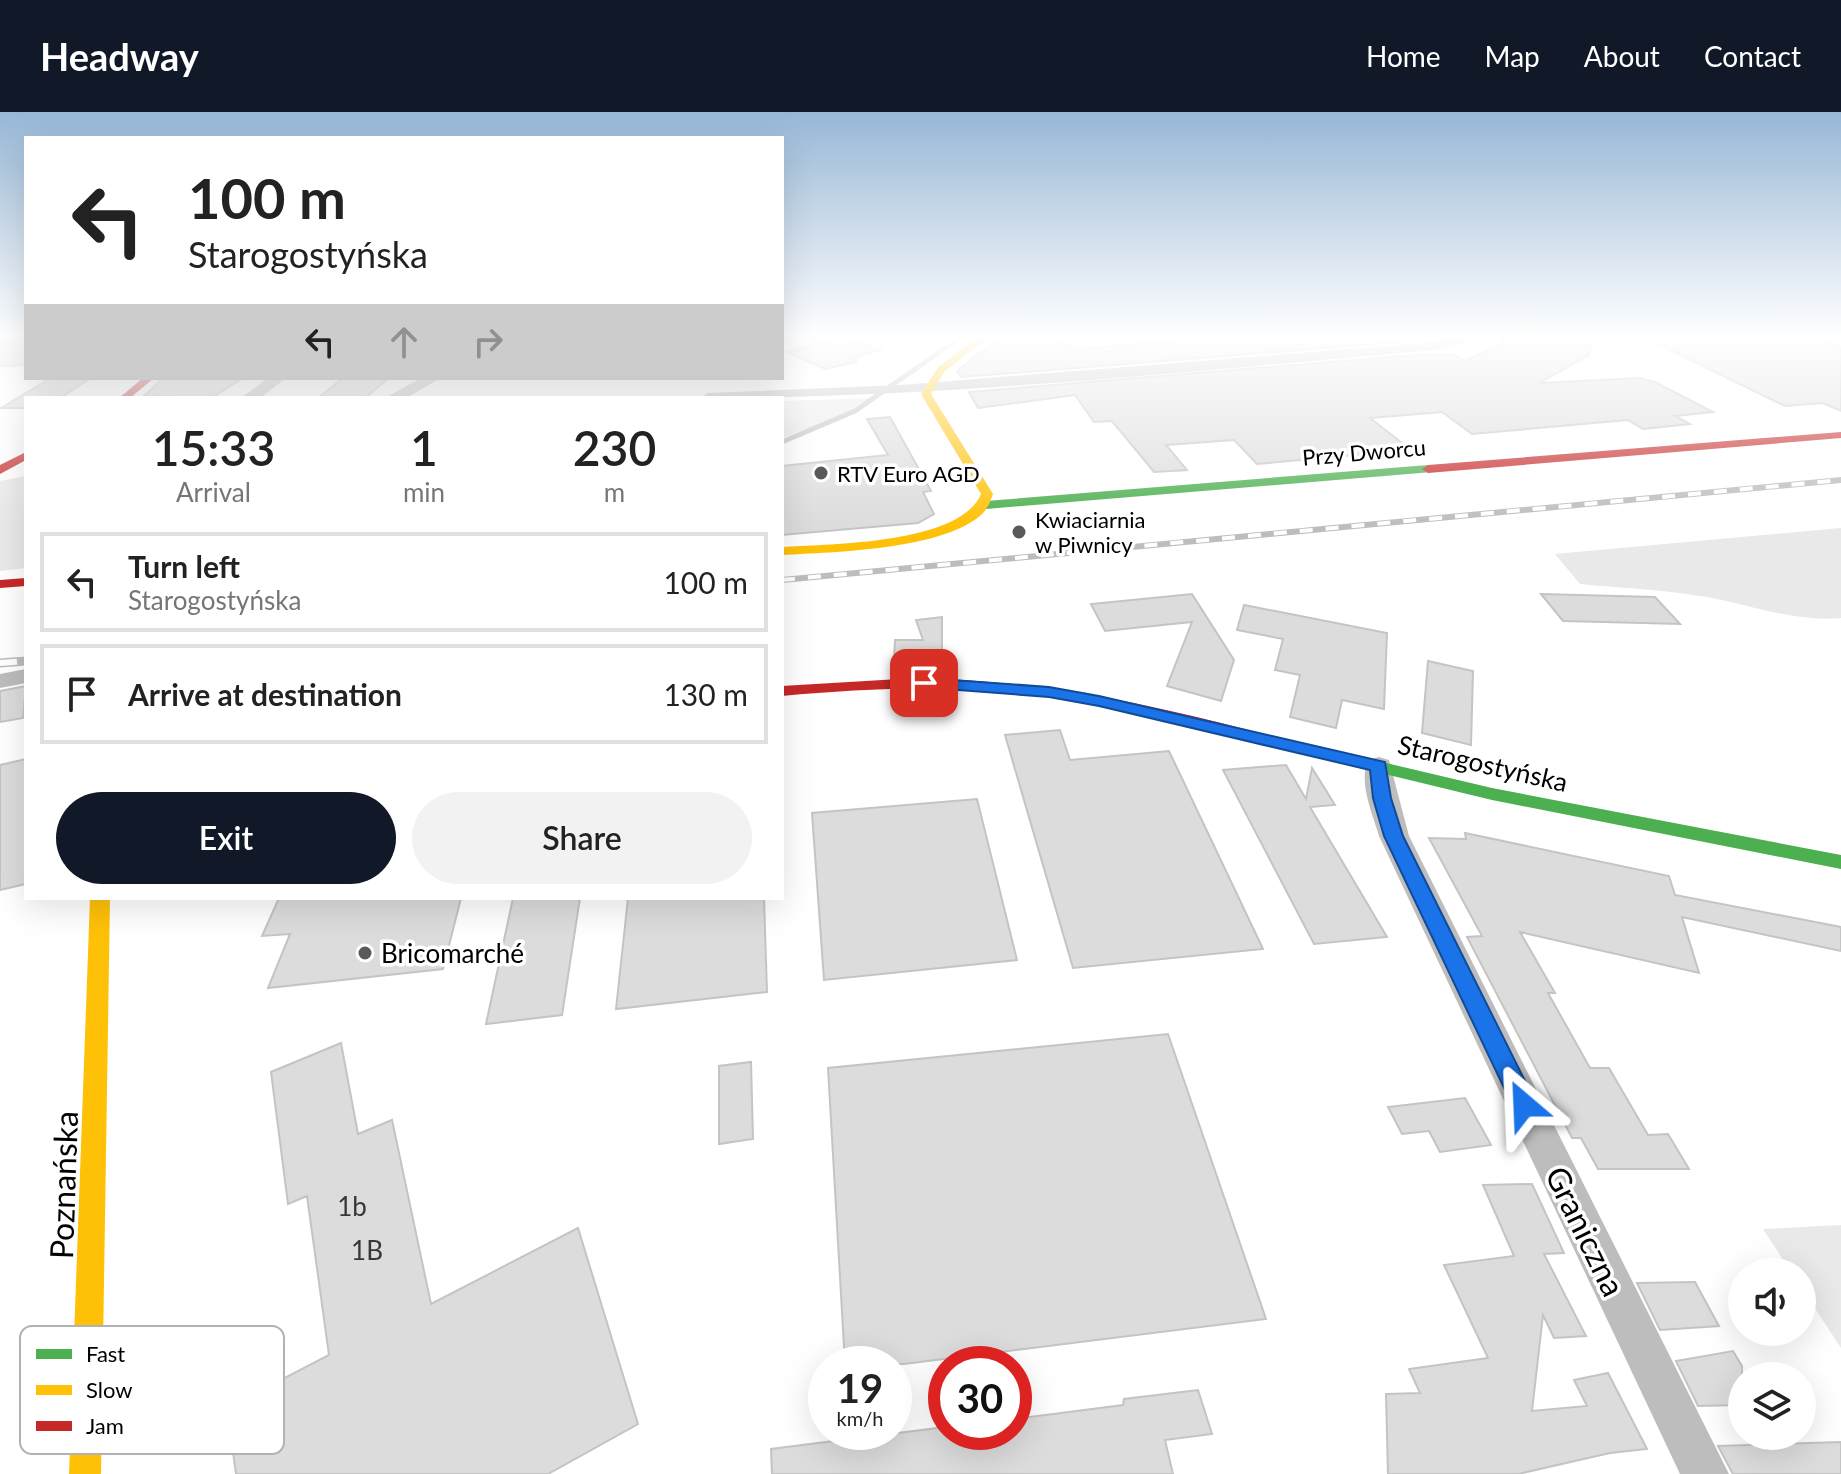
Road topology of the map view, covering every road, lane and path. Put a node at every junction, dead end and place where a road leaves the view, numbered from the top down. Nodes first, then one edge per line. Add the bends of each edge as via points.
1 (929, 401) edge
2 (1841, 435) edge
3 (24, 456) edge
4 (0, 470) edge
5 (986, 505) junction
6 (784, 551) edge
7 (24, 676) edge
8 (0, 681) edge
9 (784, 691) edge
10 (1379, 766) junction
11 (1841, 862) edge
12 (100, 900) edge
13 (89, 1326) edge
14 (86, 1454) edge
15 (85, 1474) edge
16 (1705, 1474) edge

1 - 5 street via 981,482
2 - 5 street, Przy Dworcu
3 - 4 street
5 - 6 street, Przy Dworcu via 979,515 920,536
7 - 8 street
9 - 10 street, Starogostyńska via 924,683 1049,692
10 - 11 street, Starogostyńska via 1492,794
10 - 16 street, Graniczna via 1394,836
12 - 13 street, Poznańska
14 - 15 street, Poznańska

